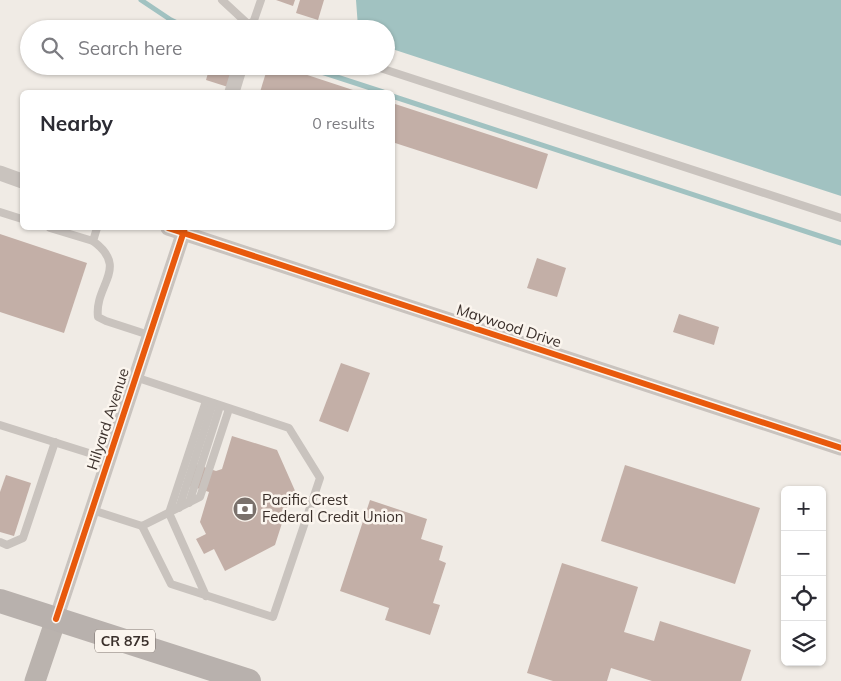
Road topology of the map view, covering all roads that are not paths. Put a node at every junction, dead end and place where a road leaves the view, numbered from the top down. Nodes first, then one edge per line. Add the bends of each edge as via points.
1 (222, 0) edge
2 (261, 0) edge
3 (244, 20) edge
4 (256, 20) edge
5 (395, 73) edge
6 (237, 75) edge
7 (233, 90) edge
8 (0, 174) edge
9 (20, 180) edge
10 (0, 212) edge
11 (20, 218) edge
12 (841, 218) edge
13 (57, 230) edge
14 (96, 230) edge
15 (184, 230) edge
16 (93, 241) junction
17 (149, 335) junction
18 (135, 378) junction
19 (213, 403) junction
20 (229, 409) junction
21 (0, 425) edge
22 (55, 442) junction
23 (841, 448) edge
24 (108, 460) junction
25 (189, 503) junction
26 (179, 508) junction
27 (92, 510) junction
28 (169, 513) junction
29 (142, 526) junction
30 (0, 542) edge
31 (206, 596) junction
32 (0, 601) edge
33 (56, 619) junction
34 (35, 681) edge
35 (249, 681) edge

1 - 3 lane
2 - 4 lane
5 - 12 lane
6 - 7 street
8 - 9 street
10 - 11 lane
13 - 16 lane
14 - 16 lane
15 - 17 street, Hilyard Avenue
15 - 23 street, Maywood Drive
16 - 17 lane via 108,256 111,268 97,309 98,317
17 - 18 street, Hilyard Avenue
18 - 19 lane
18 - 24 street, Hilyard Avenue
19 - 20 lane
19 - 25 lane
19 - 26 lane
19 - 28 lane
20 - 25 lane via 200,498
20 - 31 lane via 288,428 320,478 273,617
21 - 22 lane
22 - 24 lane
22 - 30 lane via 23,538 8,545
24 - 27 street, Hilyard Avenue
25 - 26 lane
26 - 28 lane
27 - 29 lane
27 - 33 street, Hilyard Avenue
28 - 29 lane
28 - 31 lane
29 - 31 lane via 171,584
32 - 33 main road, CR 875
33 - 34 main road, Hilyard Avenue
33 - 35 main road, CR 875

